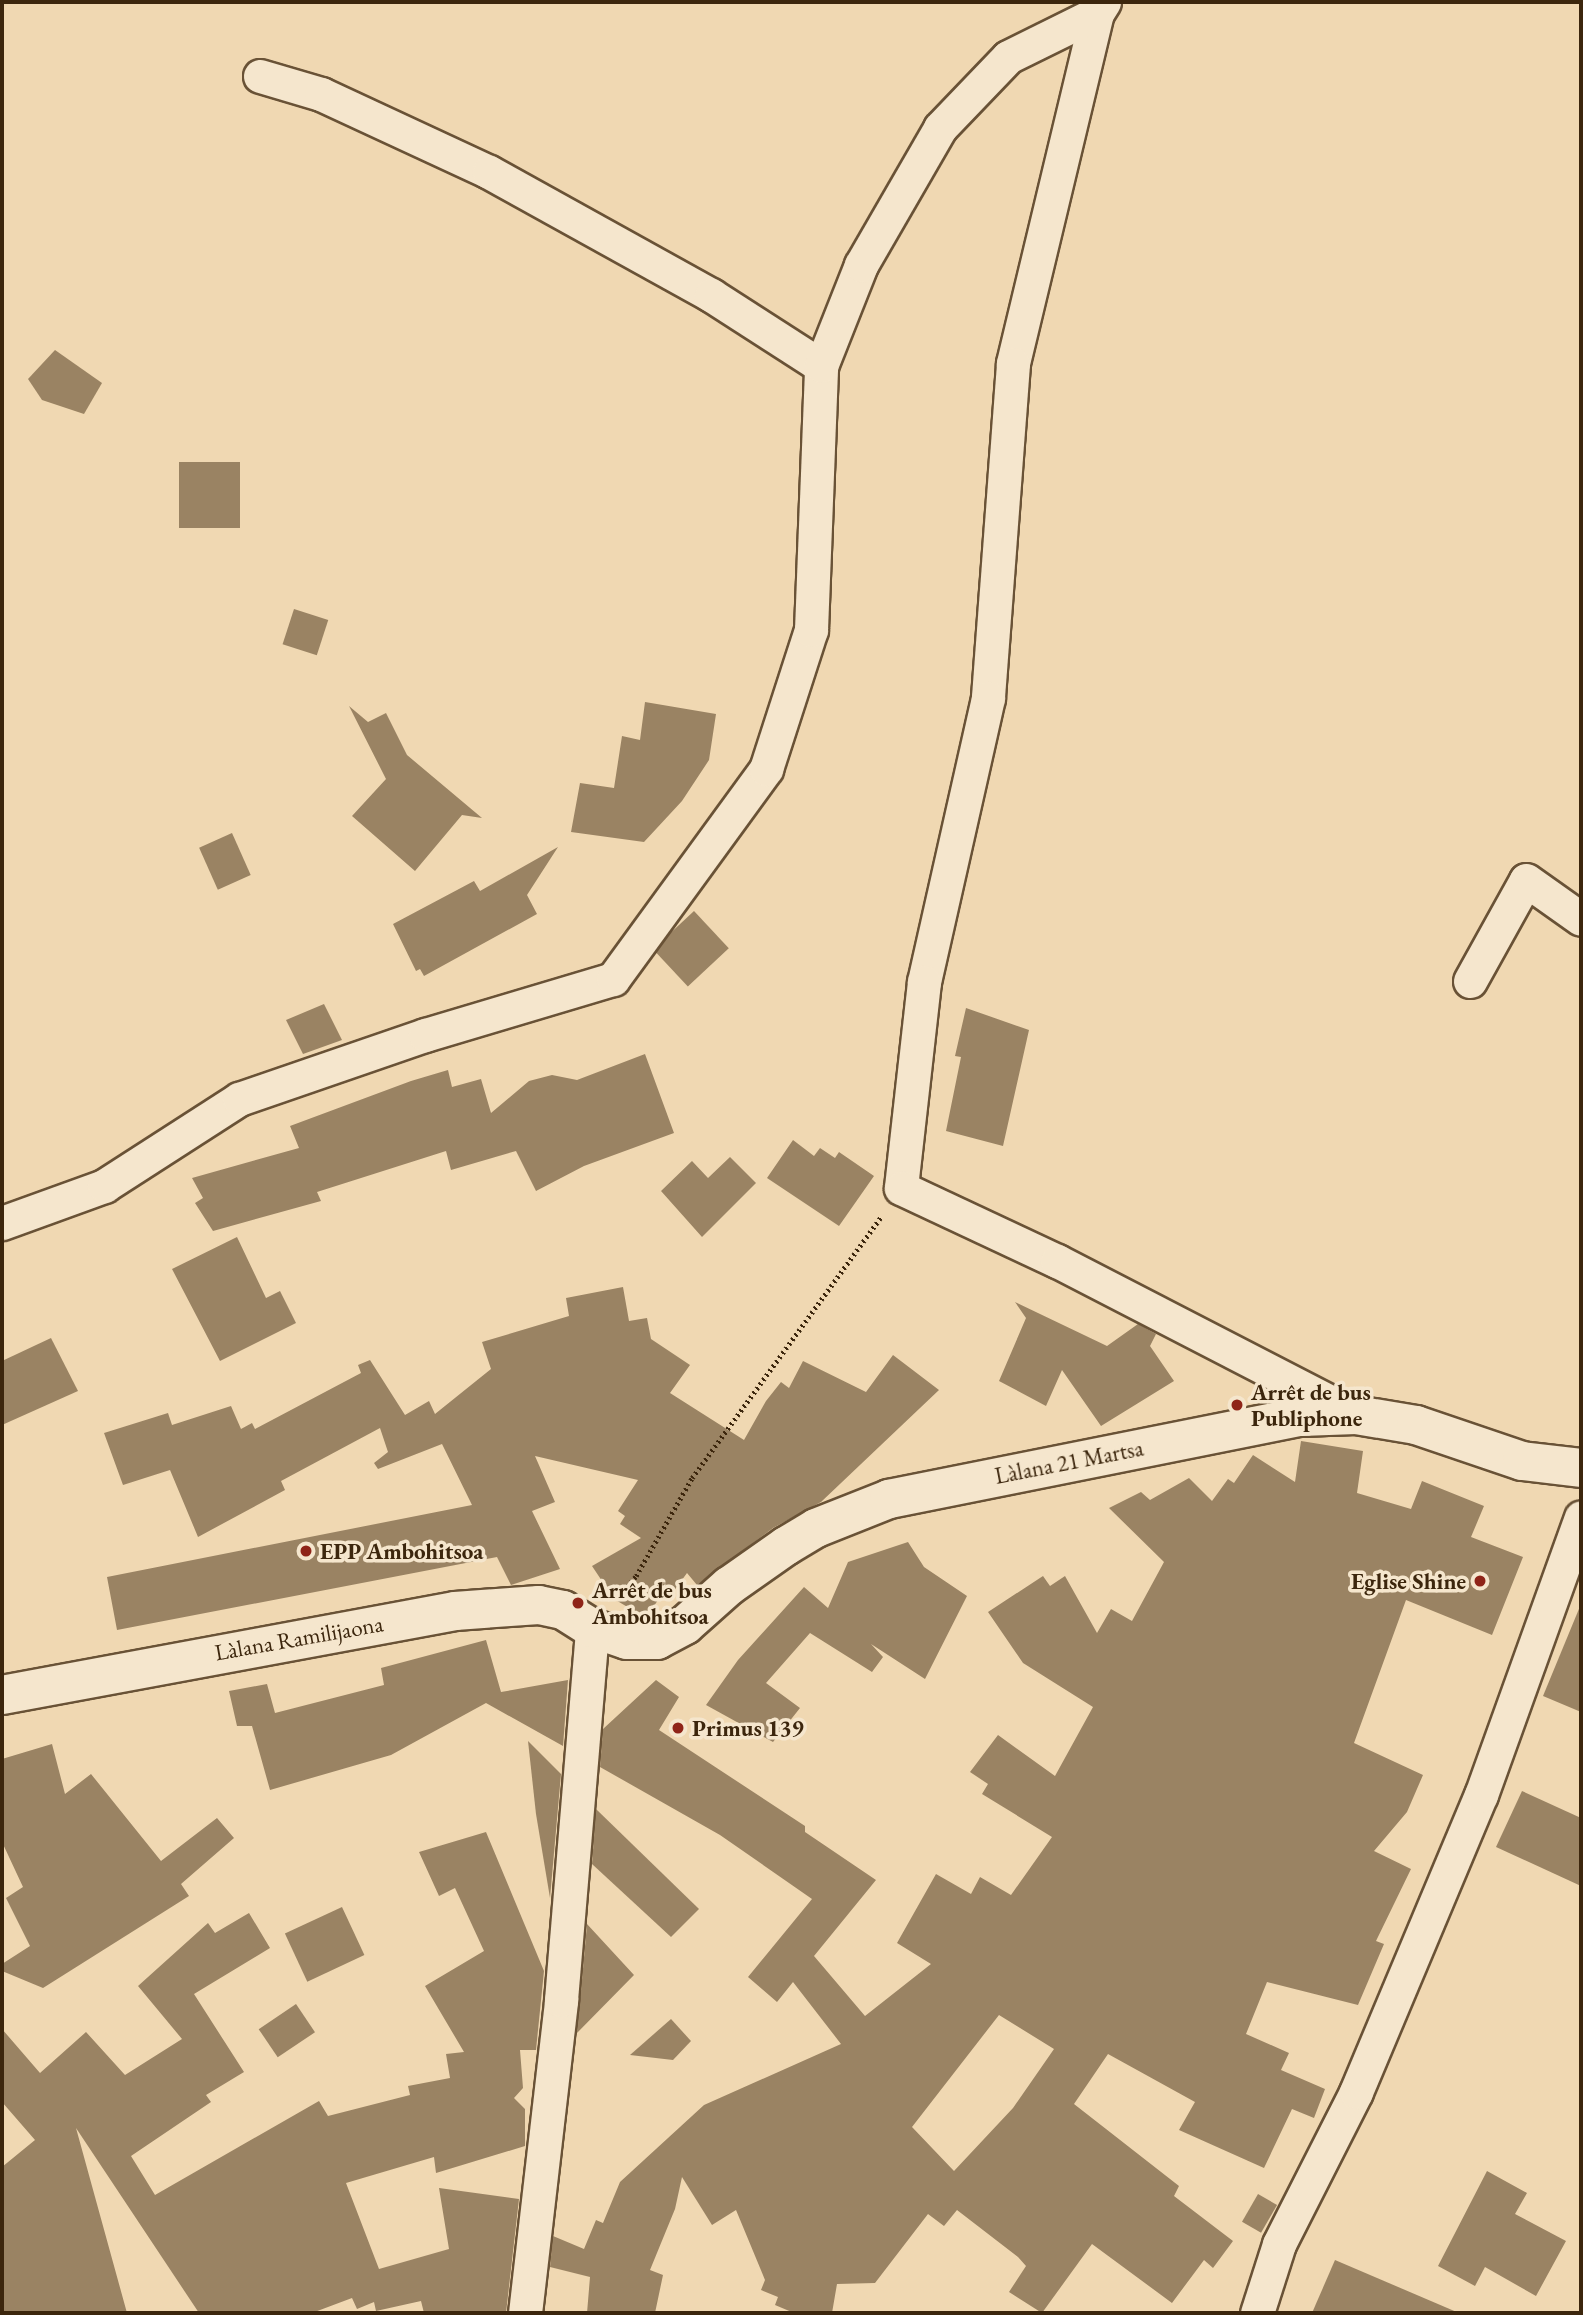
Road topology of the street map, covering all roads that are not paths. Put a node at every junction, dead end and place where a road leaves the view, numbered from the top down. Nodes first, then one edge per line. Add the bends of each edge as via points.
1 (1101, 8) edge
2 (260, 76) dead end
3 (821, 366) junction
4 (1581, 919) edge
5 (1470, 981) dead end
6 (2, 1223) edge
7 (1356, 1415) junction
8 (1581, 1468) edge
9 (1581, 1517) edge
10 (592, 1628) junction
11 (2, 1695) edge
12 (525, 2313) edge
13 (1257, 2313) edge

1 - 3 street via 1008,57 940,128 861,265
1 - 7 street via 1013,364 988,698 924,982 901,1188 1057,1261
2 - 3 street via 321,94 489,172 711,295
3 - 6 street via 811,631 766,769 613,979 425,1035 239,1099 104,1186
4 - 5 street via 1527,880
7 - 8 street, Làlana 21 Martsa via 1416,1425 1522,1461
7 - 10 street, Làlana 21 Martsa via 1301,1417 889,1499 816,1528 786,1546 729,1586 685,1625 657,1640 627,1640
9 - 13 street via 1480,1795 1356,2092 1279,2244
10 - 11 street, Làlana Ramilijaona via 563,1610 539,1605 455,1611
10 - 12 street via 561,2000

